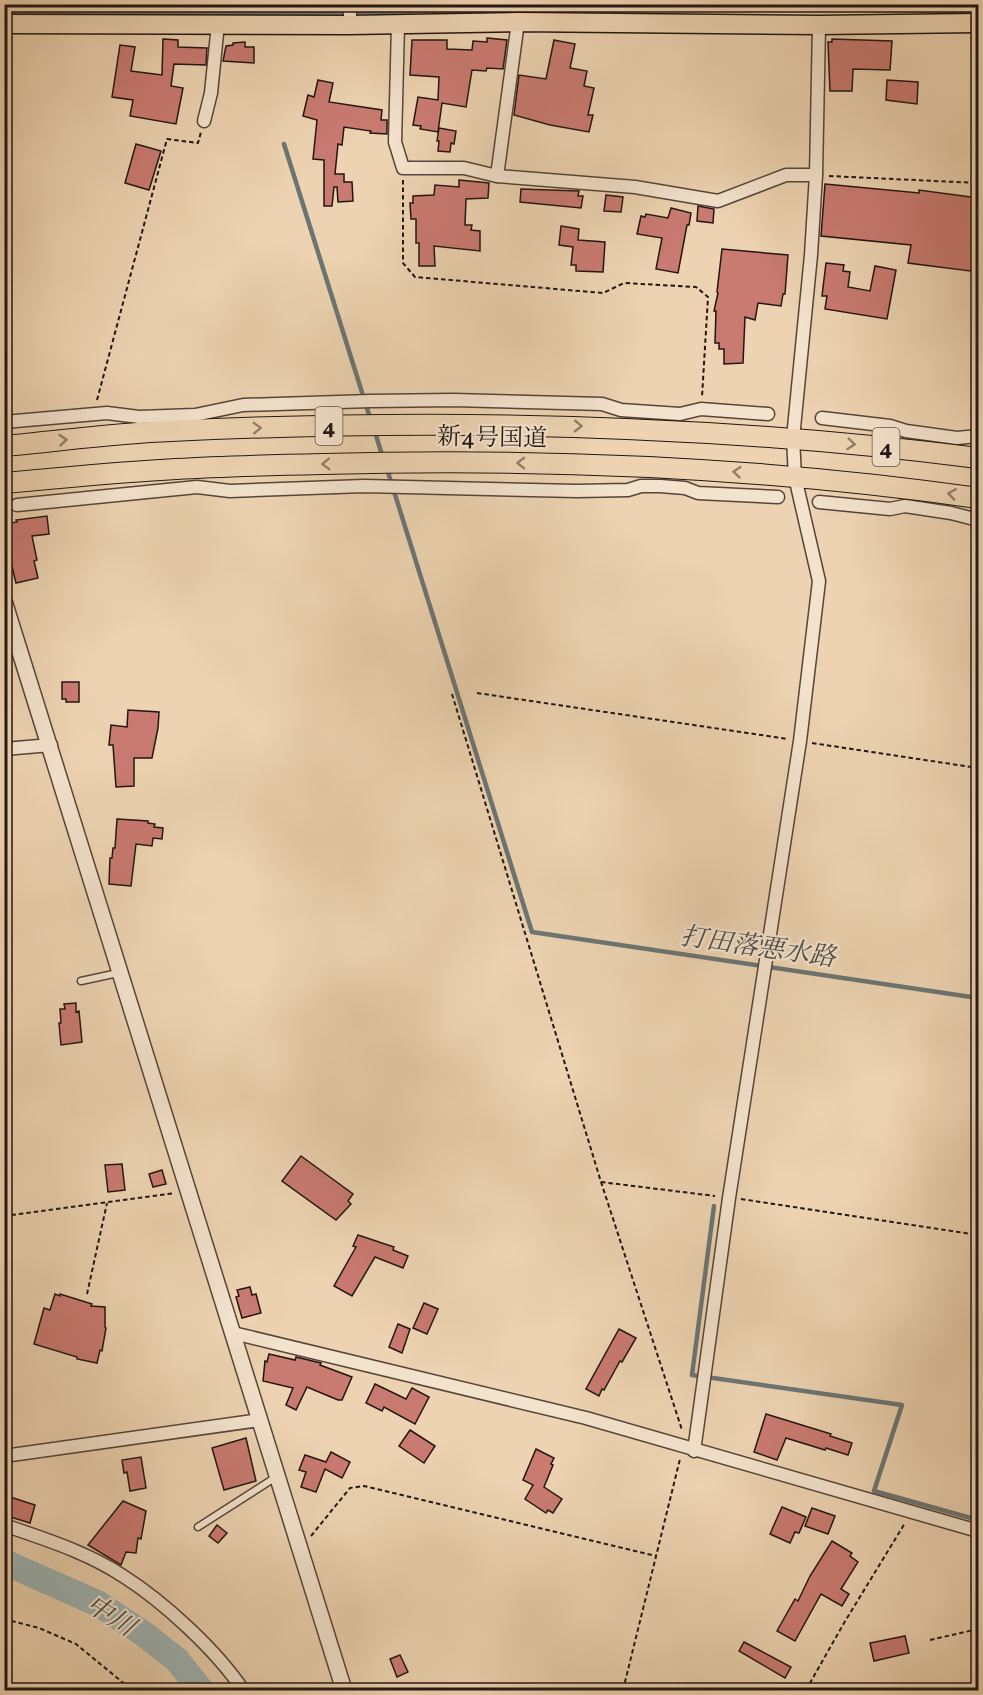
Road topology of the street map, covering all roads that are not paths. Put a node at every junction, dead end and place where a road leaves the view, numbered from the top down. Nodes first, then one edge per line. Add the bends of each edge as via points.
1 (350, 4) edge
2 (518, 22) junction
3 (978, 22) edge
4 (4, 24) edge
5 (218, 24) junction
6 (819, 24) junction
7 (350, 25) junction
8 (398, 25) junction
9 (204, 121) road end
10 (816, 175) junction
11 (497, 176) junction
12 (768, 414) dead end
13 (822, 418) dead end
14 (654, 420) junction
15 (4, 422) edge
16 (168, 423) junction
17 (978, 436) edge
18 (793, 438) junction
19 (930, 443) junction
20 (4, 446) edge
21 (978, 458) edge
22 (177, 469) junction
23 (660, 477) junction
24 (795, 477) junction
25 (4, 483) edge
26 (177, 489) junction
27 (778, 497) dead end
28 (978, 498) edge
29 (925, 500) junction
30 (819, 502) dead end
31 (17, 505) dead end
32 (978, 520) edge
33 (4, 601) edge
34 (51, 745) junction
35 (4, 749) edge
36 (121, 973) junction
37 (81, 981) dead end
38 (233, 1333) junction
39 (260, 1420) junction
40 (689, 1449) junction
41 (4, 1456) edge
42 (277, 1476) junction
43 (4, 1525) edge
44 (198, 1527) dead end
45 (978, 1531) edge
46 (243, 1690) edge
47 (344, 1690) edge

1 - 7 street
2 - 6 main road
2 - 8 main road
2 - 11 street
3 - 6 main road
4 - 5 main road
5 - 7 main road
5 - 9 street
6 - 10 street
7 - 8 main road
8 - 11 street via 395,142 403,168 464,168
10 - 11 street via 786,175 718,201 636,187
10 - 18 street
12 - 14 street via 701,409
13 - 19 street via 890,426
14 - 16 highway, 新4号国道 / 4
14 - 18 highway, 新4号国道 / 4
15 - 16 street via 93,414
20 -> 16 highway, 新4号国道 / 4
17 - 19 street
18 -> 19 highway, 新4号国道 / 4
18 - 24 street
19 - 21 highway, 新4号国道 / 4
23 -> 22 highway, 新4号国道 / 4 via 453,462
22 - 25 highway, 新4号国道 / 4
22 - 26 street
24 -> 23 highway, 新4号国道 / 4
23 - 26 street via 628,490 364,486
23 - 27 street via 698,493
24 - 29 highway, 新4号国道 / 4
24 - 40 street via 819,581 800,741
26 - 31 street
28 -> 29 highway, 新4号国道 / 4
29 - 30 street via 890,509
29 - 32 street
33 - 34 street
34 - 35 street
34 - 36 street
36 - 37 lane
36 - 38 street
38 - 39 street
38 - 40 street via 586,1418
39 - 41 street
39 - 42 street
40 - 45 street
42 - 44 lane
42 - 47 street
43 - 46 street via 74,1550 122,1575 212,1651

